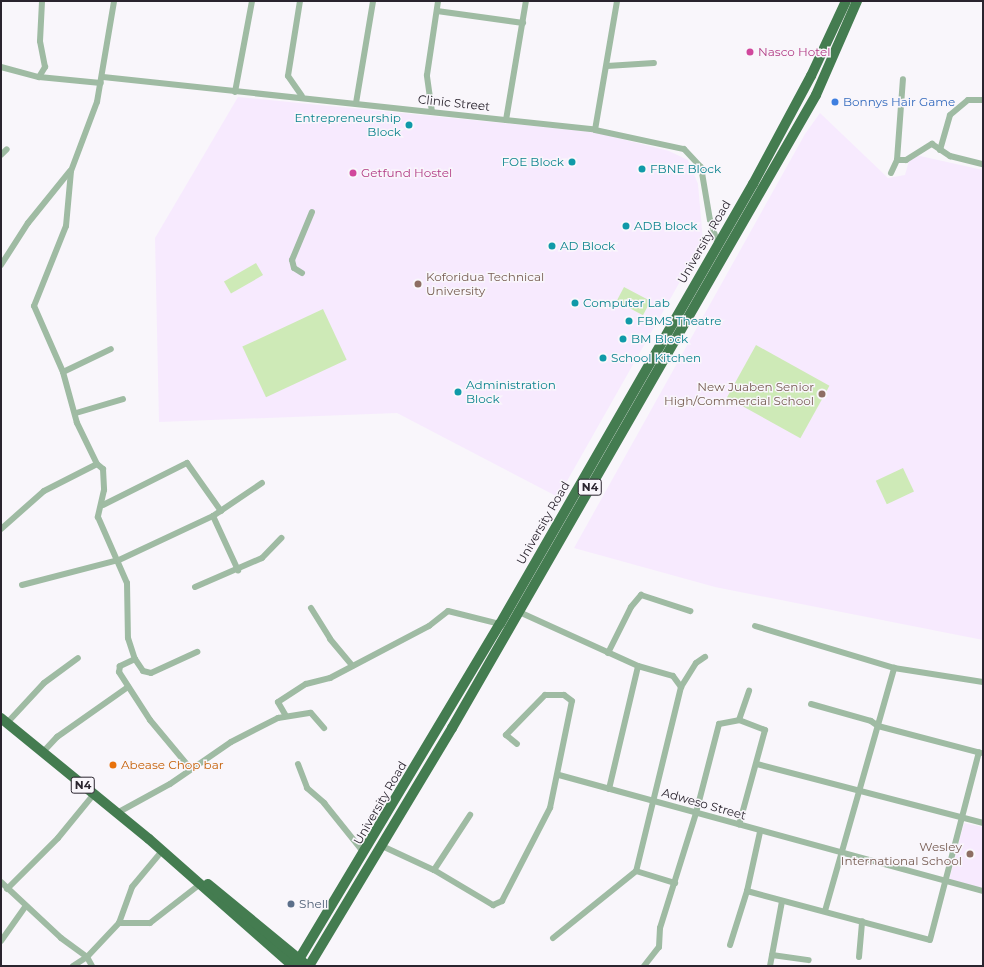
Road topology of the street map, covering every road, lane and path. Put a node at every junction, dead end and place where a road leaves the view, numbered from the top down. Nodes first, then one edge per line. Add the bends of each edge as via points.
1 (42, 1) edge
2 (114, 1) edge
3 (252, 1) edge
4 (300, 1) edge
5 (373, 1) edge
6 (438, 1) edge
7 (526, 1) edge
8 (617, 1) edge
9 (846, 1) edge
10 (857, 1) edge
11 (437, 11) junction
12 (523, 23) junction
13 (654, 63) dead end
14 (607, 66) junction
15 (1, 67) edge
16 (39, 77) junction
17 (102, 80) junction
18 (902, 80) dead end
19 (236, 92) junction
20 (302, 96) junction
21 (983, 100) edge
22 (356, 103) junction
23 (432, 112) junction
24 (506, 120) junction
25 (595, 130) junction
26 (7, 149) dead end
27 (940, 150) junction
28 (1, 155) edge
29 (897, 160) junction
30 (983, 164) edge
31 (71, 171) junction
32 (891, 173) dead end
33 (312, 212) dead end
34 (718, 244) junction
35 (723, 255) junction
36 (1, 265) edge
37 (302, 273) dead end
38 (111, 349) dead end
39 (64, 372) junction
40 (123, 399) dead end
41 (76, 413) junction
42 (97, 464) junction
43 (262, 483) dead end
44 (103, 505) junction
45 (221, 511) junction
46 (213, 516) junction
47 (1, 529) edge
48 (280, 538) dead end
49 (119, 560) junction
50 (238, 570) junction
51 (22, 585) dead end
52 (194, 587) dead end
53 (311, 608) dead end
54 (517, 611) junction
55 (690, 611) dead end
56 (500, 624) junction
57 (755, 626) dead end
58 (197, 652) dead end
59 (608, 653) junction
60 (705, 657) dead end
61 (78, 658) dead end
62 (135, 658) junction
63 (353, 666) junction
64 (638, 666) junction
65 (894, 668) junction
66 (983, 682) edge
67 (128, 687) junction
68 (681, 687) junction
69 (749, 691) dead end
70 (811, 704) dead end
71 (286, 716) junction
72 (3, 719) edge
73 (739, 720) junction
74 (878, 726) junction
75 (324, 728) dead end
76 (517, 744) dead end
77 (43, 752) junction
78 (981, 752) edge
79 (298, 764) dead end
80 (757, 764) junction
81 (190, 768) junction
82 (559, 775) junction
83 (609, 789) junction
84 (859, 790) junction
85 (94, 794) junction
86 (652, 801) junction
87 (117, 813) junction
88 (696, 813) junction
89 (470, 815) dead end
90 (961, 817) junction
91 (983, 823) edge
92 (739, 825) junction
93 (760, 832) junction
94 (382, 846) junction
95 (163, 852) junction
96 (365, 854) junction
97 (843, 854) junction
98 (434, 870) junction
99 (636, 871) junction
100 (1, 882) edge
101 (946, 882) junction
102 (675, 883) junction
103 (199, 885) junction
104 (7, 888) junction
105 (983, 891) edge
106 (747, 892) junction
107 (782, 901) junction
108 (25, 907) junction
109 (825, 911) junction
110 (862, 921) junction
111 (119, 923) junction
112 (553, 938) dead end
113 (314, 940) junction
114 (1, 941) edge
115 (730, 945) dead end
116 (290, 951) junction
117 (318, 951) junction
118 (772, 954) junction
119 (87, 957) junction
120 (859, 957) dead end
121 (809, 960) dead end
122 (301, 965) edge
123 (73, 966) edge
124 (92, 966) edge
125 (317, 966) edge
126 (644, 966) edge
127 (770, 966) edge

1 - 16 street via 40,41 45,67
2 - 17 street
3 - 19 street
4 - 20 street via 288,76
5 - 22 street
6 - 11 street
7 - 12 street
8 - 14 street
9 - 34 highway, University Road / N4 via 811,76
10 - 35 highway, University Road / N4 via 816,95
11 - 12 street
11 - 23 street via 427,75
12 - 24 street
13 - 14 street
14 - 25 street
15 - 16 street, Clinic Street
16 - 17 street, Clinic Street
17 - 19 street, Clinic Street
17 - 31 street
18 - 29 street
19 - 20 street, Clinic Street
20 - 22 street, Clinic Street
21 - 27 street via 968,100 950,114
22 - 23 street, Clinic Street
23 - 24 street, Clinic Street
24 - 25 street, Clinic Street
25 - 34 street, Clinic Street via 626,134 684,149 692,155 702,167 710,220
26 - 28 street
27 - 29 street via 932,144 906,160
27 - 30 street via 950,156
29 - 32 street
31 - 36 street via 28,223
31 - 39 street via 66,226 34,306
33 - 37 street via 292,260 294,268
34 - 35 street, Clinic Street
34 - 56 highway, University Road / N4
35 - 54 highway, University Road / N4
38 - 39 street
39 - 41 street
40 - 41 street
41 - 42 street
42 - 44 street via 103,469
42 - 47 street via 44,492
43 - 45 street
44 - 45 street via 187,463
44 - 49 street via 98,517
45 - 46 street
46 - 49 street
46 - 50 street
48 - 50 street via 269,553
49 - 51 street
49 - 62 street via 127,583 128,638
50 - 52 street
53 - 63 street via 330,639
54 - 59 street
54 - 94 highway, University Road / N4
55 - 59 street via 640,595 631,607
56 - 63 street via 452,609 429,626
56 - 96 highway, University Road / N4
57 - 65 street
58 - 62 street via 151,673 143,671
59 - 64 street
60 - 68 street via 696,663
61 - 72 street via 44,682
62 - 67 street via 118,669
63 - 71 street via 330,678 306,684 278,702
64 - 68 street via 673,676
64 - 83 street
65 - 66 street
65 - 74 street
67 - 77 street via 57,737
67 - 81 street via 164,739
68 - 86 street
69 - 73 street
70 - 74 street via 872,721
71 - 75 street via 311,713
71 - 81 street via 231,742
72 - 77 highway, N4
73 - 80 street via 765,730
73 - 88 street via 719,724
74 - 78 street
74 - 84 street
76 - 82 street via 506,735 545,695 564,695 572,701
77 - 85 highway, N4
78 - 90 street
79 - 96 street via 307,788 324,803
80 - 84 street
80 - 92 street
81 - 87 street via 170,784
82 - 83 street, Adweso Street
82 - 98 street via 550,808 502,901 493,905
83 - 86 street, Adweso Street
84 - 90 street
84 - 97 street
85 - 87 highway, N4
85 - 104 street via 58,838
86 - 88 street, Adweso Street
86 - 99 street
87 - 95 highway, N4
88 - 92 street, Adweso Street
88 - 102 street
89 - 98 street
90 - 91 street
90 - 101 street
92 - 93 street, Adweso Street
93 - 97 street, Adweso Street
93 - 106 street
94 - 98 street
94 - 117 highway, University Road / N4
95 - 103 highway, N4
95 - 111 street via 132,888
95 - 116 highway, N4 via 181,862
96 - 113 highway, University Road / N4
97 - 101 street, Adweso Street
97 - 109 street
99 - 102 street
99 - 112 street
100 - 104 street
101 - 105 street, Adweso Street
101 - 110 street via 930,940
102 - 126 street via 660,928 658,947
103 - 111 street via 150,923
103 - 122 highway, N4
104 - 108 street
106 - 107 street
106 - 115 street
107 - 109 street
107 - 118 street
108 - 114 street
108 - 119 street
109 - 110 street
110 - 120 street
111 - 119 street
113 - 116 highway via 301,951
113 - 122 highway, University Road / N4
116 - 122 highway, N4
117 - 122 highway, University Road / N4
117 - 125 highway
118 - 121 street
118 - 127 street
119 - 123 street
119 - 124 street

